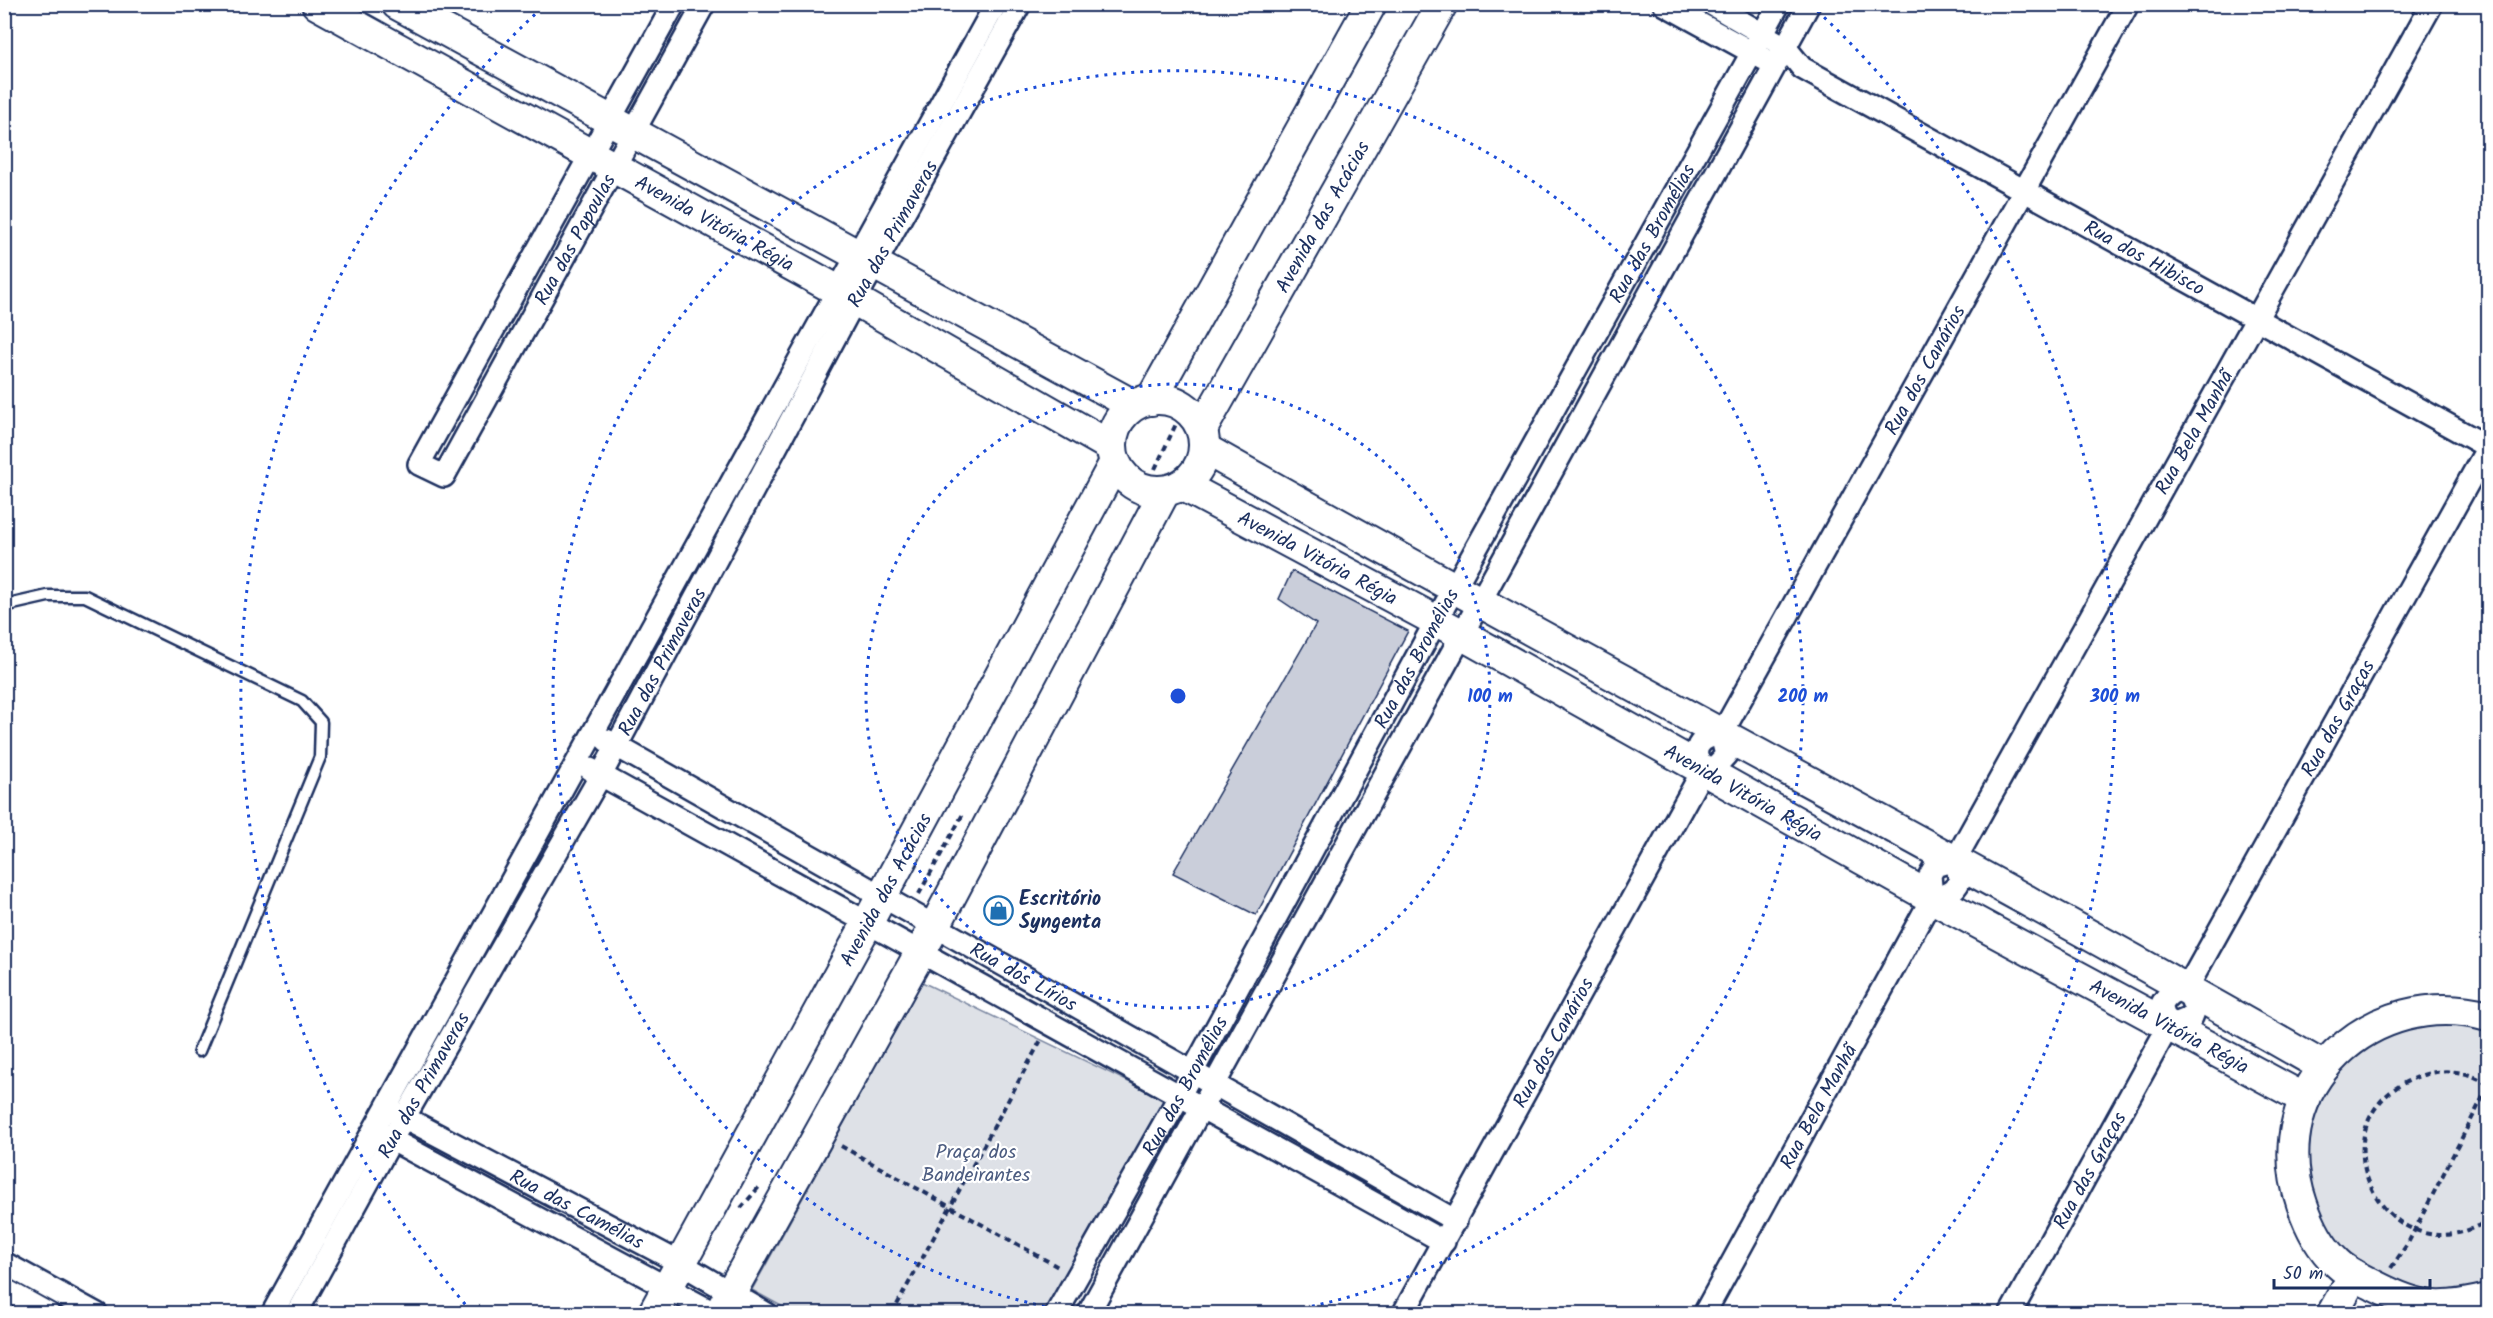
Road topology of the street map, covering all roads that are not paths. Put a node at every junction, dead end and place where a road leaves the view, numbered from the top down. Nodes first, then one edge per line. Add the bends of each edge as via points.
1 (317, 4) edge
2 (397, 4) edge
3 (674, 4) edge
4 (704, 4) edge
5 (996, 4) edge
6 (1020, 4) edge
7 (1371, 4) edge
8 (1442, 4) edge
9 (1664, 4) edge
10 (1711, 4) edge
11 (1779, 4) edge
12 (1809, 4) edge
13 (2128, 4) edge
14 (2432, 4) edge
15 (1763, 34) junction
16 (1785, 47) junction
17 (1752, 53) junction
18 (1775, 65) junction
19 (1802, 68) junction
20 (621, 126) junction
21 (602, 162) junction
22 (2025, 191) junction
23 (866, 259) junction
24 (846, 295) junction
25 (2257, 319) junction
26 (1142, 403) junction
27 (1203, 439) junction
28 (2488, 447) edge
29 (1114, 454) junction
30 (1174, 488) junction
31 (1466, 596) junction
32 (4, 606) edge
33 (1449, 627) junction
34 (592, 732) junction
35 (1721, 735) junction
36 (617, 746) junction
37 (577, 761) junction
38 (1703, 770) junction
39 (601, 775) junction
40 (1955, 860) junction
41 (882, 896) junction
42 (1932, 898) junction
43 (868, 922) junction
44 (935, 926) junction
45 (919, 951) junction
46 (2187, 988) junction
47 (2488, 1016) edge
48 (2168, 1028) junction
49 (199, 1051) dead end
50 (2324, 1067) junction
51 (1193, 1071) junction
52 (1216, 1084) junction
53 (1180, 1095) junction
54 (2305, 1099) junction
55 (385, 1107) junction
56 (1202, 1108) junction
57 (405, 1118) junction
58 (373, 1130) junction
59 (392, 1139) junction
60 (1456, 1221) junction
61 (1444, 1242) junction
62 (4, 1263) edge
63 (674, 1275) junction
64 (2367, 1282) junction
65 (4, 1289) edge
66 (2488, 1299) edge
67 (722, 1307) edge
68 (2408, 1309) edge
69 (49, 1314) edge
70 (97, 1314) edge
71 (272, 1314) edge
72 (296, 1314) edge
73 (652, 1314) edge
74 (767, 1314) edge
75 (1056, 1314) edge
76 (1088, 1314) edge
77 (1403, 1314) edge
78 (1704, 1314) edge
79 (2010, 1314) edge
80 (2332, 1314) edge

1 - 21 street, Avenida Vitória Régia
2 - 20 street, Avenida Vitória Régia
3 - 20 street, Rua das Papoulas
4 - 20 street, Rua das Papoulas
5 - 23 street, Rua das Primaveras
6 - 23 street, Rua das Primaveras
7 - 26 street
8 - 27 street, Avenida das Acácias
9 - 17 street, Rua dos Hibisco
10 - 15 street, Rua dos Hibisco
11 - 15 street, Rua das Bromélias
12 - 16 street, Rua das Bromélias
13 - 22 street, Rua dos Canários
14 - 25 street, Rua Bela Manhã
15 - 16 street, Rua dos Hibisco
15 - 17 street, Rua das Bromélias
16 - 18 street, Rua das Bromélias
16 - 19 street, Rua dos Hibisco
17 - 18 street, Rua dos Hibisco
17 - 31 street, Rua das Bromélias
18 - 19 street, Rua dos Hibisco
18 - 31 street, Rua das Bromélias
19 - 22 street, Rua dos Hibisco
20 - 21 street, Rua das Papoulas
20 - 23 street, Avenida Vitória Régia
21 - 21 street, Rua das Papoulas via 444,476 419,464
21 - 24 street, Avenida Vitória Régia
22 - 25 street, Rua dos Hibisco
22 - 35 street, Rua dos Canários
23 - 24 street, Rua das Primaveras
23 - 26 street, Avenida Vitória Régia
24 - 29 street, Avenida Vitória Régia
24 - 34 street, Rua das Primaveras
24 - 36 street, Rua das Primaveras
25 - 28 street, Rua dos Hibisco
25 - 40 street, Rua Bela Manhã
26 - 27 street via 1174,402 1185,408
26 - 29 street via 1120,419 1114,433
27 - 30 street via 1201,463 1193,476
27 - 31 street, Avenida Vitória Régia
28 - 46 street, Rua das Graças
29 - 30 street via 1122,474 1143,490
29 - 41 street, Avenida das Acácias
30 - 33 street, Avenida Vitória Régia
30 - 44 street
31 - 33 street, Rua das Bromélias
31 - 33 street, Rua das Bromélias
31 - 35 street, Avenida Vitória Régia
32 - 49 lane via 48,596 85,596 302,701 321,722 320,757
33 - 38 street, Avenida Vitória Régia
33 - 51 street, Rua das Bromélias
33 - 52 street, Rua das Bromélias
34 - 36 street, Rua dos Lírios
34 - 37 street, Rua das Primaveras
35 - 38 street via 1699,741 1695,749
35 - 40 street, Avenida Vitória Régia
36 - 39 street, Rua das Primaveras
36 - 41 street, Rua dos Lírios
37 - 39 street, Rua dos Lírios
37 - 55 street, Rua das Primaveras
38 - 42 street, Avenida Vitória Régia
38 - 60 street, Rua dos Canários
39 - 43 street, Rua dos Lírios
39 - 57 street, Rua das Primaveras
40 - 42 street via 1935,866 1929,875
40 - 46 street, Avenida Vitória Régia
41 - 43 street, Avenida das Acácias
41 - 44 street, Rua dos Lírios
42 - 48 street, Avenida Vitória Régia
42 - 78 street, Rua Bela Manhã
43 - 45 street, Rua dos Lírios
43 - 63 street, Avenida das Acácias
44 - 45 street
44 - 51 street, Rua dos Lírios
45 - 53 street, Rua dos Lírios
45 - 67 street
46 - 48 street via 2174,991 2161,1006
46 - 50 street, Avenida Vitória Régia
47 - 50 street via 2464,1009 2424,1009 2386,1019 2352,1039
48 - 54 street, Avenida Vitória Régia
48 - 79 street, Rua das Graças
50 - 54 street
51 - 52 street, Rua dos Lírios
51 - 53 street, Rua das Bromélias
52 - 56 street, Rua das Bromélias
52 - 60 street, Rua dos Lírios
53 - 56 street, Rua dos Lírios
53 - 75 street, Rua das Bromélias
54 - 64 street via 2294,1142 2296,1185 2310,1227 2336,1262
55 - 57 street, Rua das Camélias
55 - 58 street, Rua das Primaveras
56 - 61 street, Rua dos Lírios
56 - 76 street, Rua das Bromélias
57 - 59 street, Rua das Primaveras
57 - 63 street, Rua das Camélias
58 - 59 street, Rua das Camélias
58 - 71 street, Rua das Primaveras
59 - 63 street, Rua das Camélias
59 - 72 street, Rua das Primaveras
60 - 61 street, Rua dos Canários
61 - 77 street, Rua dos Canários
62 - 70 street
63 - 67 street, Rua das Camélias
63 - 73 street, Avenida das Acácias
64 - 68 street
64 - 80 street
65 - 69 street
66 - 68 street via 2454,1307
67 - 74 street, Rua das Camélias

